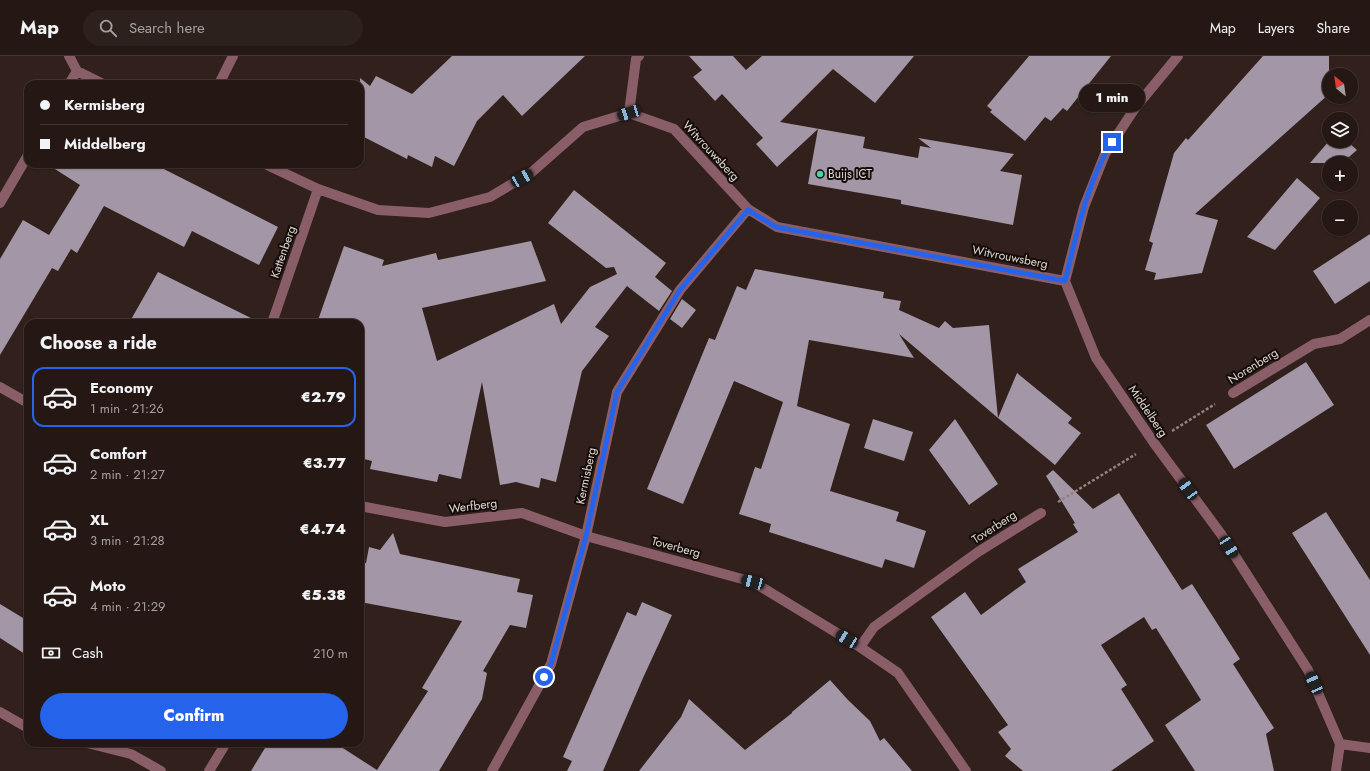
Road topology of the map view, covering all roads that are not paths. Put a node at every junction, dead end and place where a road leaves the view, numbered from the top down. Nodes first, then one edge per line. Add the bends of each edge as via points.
1 (69, 56) edge
2 (233, 56) edge
3 (640, 56) edge
4 (1178, 56) edge
5 (77, 71) junction
6 (71, 80) edge
7 (95, 80) edge
8 (221, 80) edge
9 (629, 113) junction
10 (24, 162) edge
11 (273, 168) edge
12 (318, 189) junction
13 (0, 203) edge
14 (748, 210) junction
15 (1065, 281) junction
16 (273, 319) edge
17 (1370, 320) edge
18 (0, 387) edge
19 (1233, 393) road end
20 (24, 400) edge
21 (364, 507) edge
22 (1041, 513) road end
23 (586, 536) junction
24 (860, 647) junction
25 (0, 712) edge
26 (24, 726) edge
27 (1340, 744) junction
28 (103, 747) edge
29 (224, 747) edge
30 (1370, 748) edge
31 (495, 770) edge
32 (160, 771) edge
33 (209, 771) edge
34 (966, 771) edge
35 (1336, 771) edge

1 - 5 street
2 - 8 street
3 - 9 street via 636,59
4 - 15 street via 1135,108 1105,154 1084,207
5 - 6 street
5 - 7 street
9 - 12 street via 583,127 532,172 490,197 429,213 378,210
9 - 14 street, Witvrouwsberg via 674,129
10 - 13 street
11 - 12 street
12 - 16 street, Kattenberg
14 - 15 street, Witvrouwsberg via 776,227
14 - 23 street, Kermisberg via 680,290 617,392
15 - 27 street, Middelberg via 1096,358 1221,534 1308,670
17 - 19 street, Norenberg via 1340,339 1314,344
18 - 20 street
21 - 23 street, Werfberg via 445,522 522,513
22 - 24 street, Toverberg via 978,552 874,627
23 - 24 street, Toverberg via 753,582
23 - 31 street, Kermisberg via 551,664
24 - 34 street, Toverberg via 898,673
25 - 26 street
27 - 30 street
27 - 35 street
28 - 32 street via 131,754
29 - 33 street

